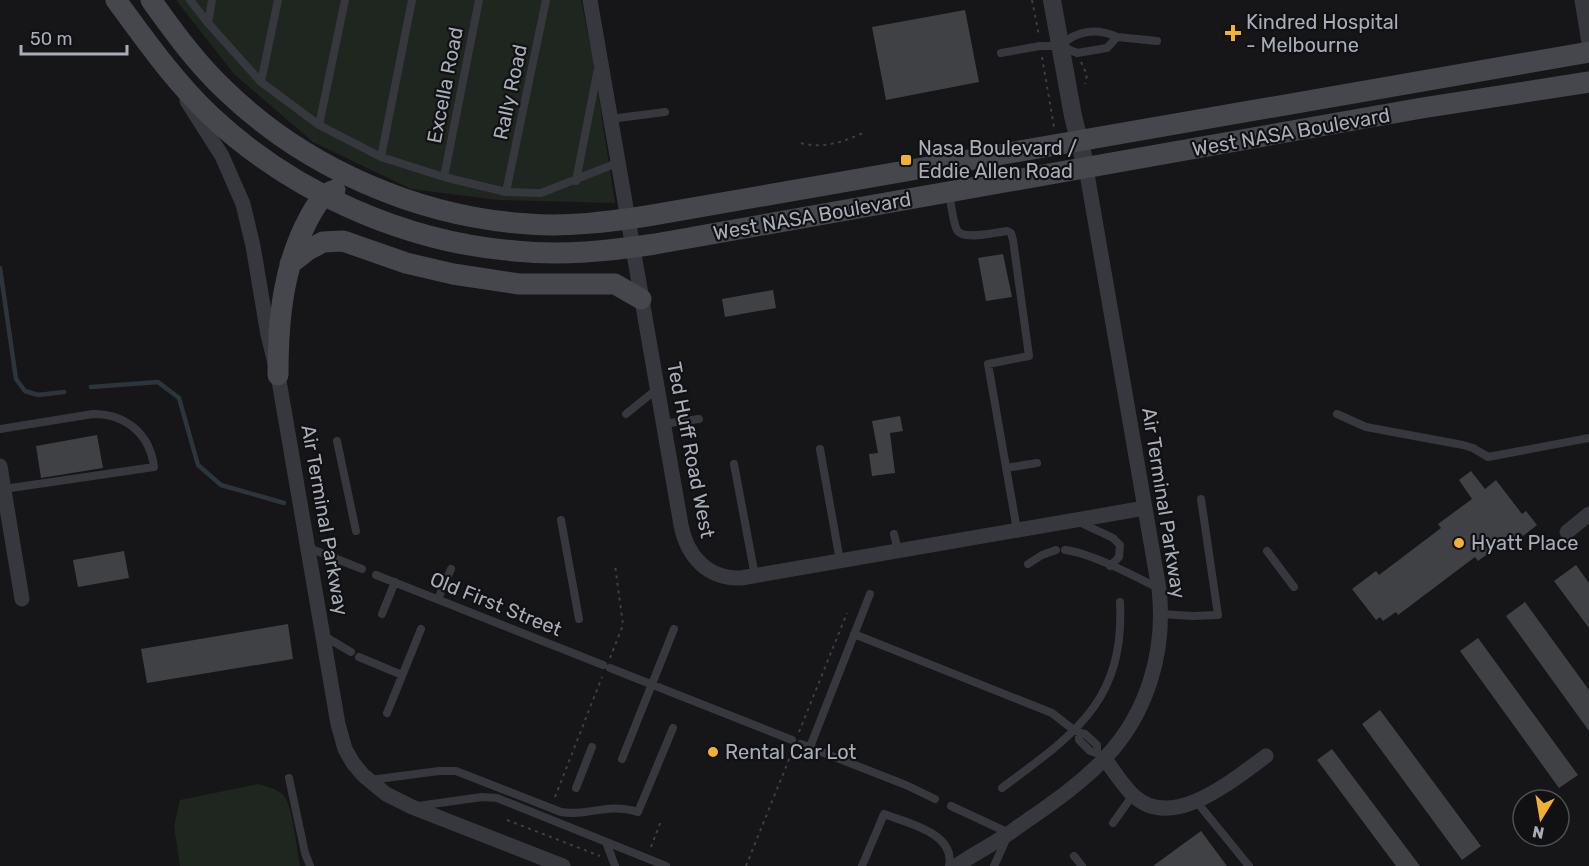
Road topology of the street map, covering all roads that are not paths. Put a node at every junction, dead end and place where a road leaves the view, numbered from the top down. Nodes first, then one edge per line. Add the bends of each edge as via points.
1 (116, 0) edge
2 (151, 0) edge
3 (190, 0) edge
4 (213, 0) edge
5 (278, 0) edge
6 (345, 0) edge
7 (412, 0) edge
8 (479, 0) edge
9 (546, 0) edge
10 (590, 0) edge
11 (1052, 0) edge
12 (1582, 0) edge
13 (208, 23) junction
14 (1117, 37) junction
15 (1157, 40) dead end
16 (1589, 43) edge
17 (1069, 49) junction
18 (1589, 52) edge
19 (1001, 54) dead end
20 (600, 58) junction
21 (167, 69) junction
22 (261, 82) junction
23 (1589, 82) edge
24 (665, 112) dead end
25 (610, 119) junction
26 (320, 125) junction
27 (1078, 141) junction
28 (381, 158) junction
29 (617, 163) junction
30 (1086, 168) junction
31 (444, 177) junction
32 (576, 181) junction
33 (506, 192) junction
34 (949, 192) junction
35 (324, 195) junction
36 (418, 203) junction
37 (627, 219) junction
38 (632, 248) junction
39 (290, 264) junction
40 (640, 299) junction
41 (278, 375) junction
42 (657, 389) junction
43 (626, 414) dead end
44 (1337, 414) dead end
45 (699, 419) dead end
46 (663, 424) junction
47 (0, 429) edge
48 (1589, 438) edge
49 (337, 441) dead end
50 (820, 449) dead end
51 (1037, 463) dead end
52 (734, 464) dead end
53 (0, 466) edge
54 (1006, 468) junction
55 (4, 489) junction
56 (1201, 499) dead end
57 (1145, 508) junction
58 (1589, 514) edge
59 (561, 520) dead end
60 (1075, 520) junction
61 (1017, 530) junction
62 (357, 531) dead end
63 (1567, 532) dead end
64 (894, 534) dead end
65 (309, 548) junction
66 (1056, 550) dead end
67 (1065, 550) dead end
68 (898, 551) junction
69 (1267, 551) dead end
70 (840, 561) junction
71 (1028, 564) dead end
72 (1110, 566) junction
73 (362, 569) dead end
74 (451, 569) dead end
75 (376, 575) dead end
76 (755, 576) junction
77 (395, 582) junction
78 (1294, 587) dead end
79 (1159, 589) junction
80 (870, 594) dead end
81 (22, 599) dead end
82 (438, 599) junction
83 (1120, 602) dead end
84 (382, 614) dead end
85 (1161, 614) junction
86 (579, 619) dead end
87 (421, 629) dead end
88 (674, 629) dead end
89 (854, 634) junction
90 (324, 636) junction
91 (402, 675) junction
92 (652, 684) junction
93 (387, 712) dead end
94 (673, 728) dead end
95 (1077, 732) junction
96 (792, 740) dead end
97 (801, 744) dead end
98 (592, 747) dead end
99 (810, 747) junction
100 (1101, 755) junction
101 (1266, 756) dead end
102 (622, 759) dead end
103 (289, 778) dead end
104 (369, 780) junction
105 (576, 788) dead end
106 (1002, 788) dead end
107 (1133, 795) junction
108 (935, 799) dead end
109 (1196, 801) junction
110 (951, 806) dead end
111 (412, 807) junction
112 (1113, 823) dead end
113 (1009, 833) junction
114 (606, 842) junction
115 (1074, 856) dead end
116 (614, 864) edge
117 (310, 866) edge
118 (563, 866) edge
119 (666, 866) edge
120 (862, 866) edge
121 (949, 866) edge
122 (956, 866) edge
123 (994, 866) edge
124 (1082, 866) edge
125 (1249, 866) edge

1 - 21 main road, West NASA Boulevard
2 - 36 main road, West NASA Boulevard via 210,75 264,123 338,170
3 - 13 lane
4 - 13 lane
5 - 22 lane
6 - 26 lane
7 - 28 lane
8 - 31 lane, Excella Road
9 - 33 lane, Rally Road
10 - 20 street, Ted Huff Road West
11 - 17 street
12 - 16 street
13 - 22 lane
14 - 15 lane
14 - 17 lane via 1107,48
14 - 17 lane via 1103,31 1072,35
17 - 19 lane via 1040,46
17 - 27 street
18 - 27 main road, West NASA Boulevard
20 - 25 street, Ted Huff Road West
20 - 32 lane
21 - 35 main road, West NASA Boulevard via 212,117 248,147
21 - 41 street, Air Terminal Parkway via 214,142 237,188 249,225
22 - 26 lane
23 - 30 main road, West NASA Boulevard
24 - 25 lane
25 - 29 street, Ted Huff Road West
26 - 28 lane
27 - 30 street
27 - 37 main road, West NASA Boulevard
28 - 31 lane
29 - 32 lane
29 - 37 street, Ted Huff Road West
30 - 34 main road, West NASA Boulevard
30 - 57 street, Air Terminal Parkway
31 - 33 lane
32 - 33 lane via 541,193
34 - 38 main road, West NASA Boulevard
34 - 54 lane via 957,231 962,235 1007,231 1013,240 1029,356 988,364
35 - 36 main road via 344,189
35 - 38 main road, West NASA Boulevard via 394,225 475,246 537,253
35 - 39 main road via 303,228
36 - 37 main road, West NASA Boulevard via 487,219 530,224
37 - 38 street, Ted Huff Road West
38 - 40 street, Ted Huff Road West
39 - 40 main road via 323,242 343,241 453,274 519,284 615,284
39 - 41 main road via 279,319
40 - 42 street, Ted Huff Road West
41 - 65 street, Air Terminal Parkway
42 - 43 lane
42 - 46 street, Ted Huff Road West
44 - 48 lane via 1377,429 1463,445 1488,457
45 - 46 lane
46 - 76 street, Ted Huff Road West via 688,549 703,567 719,576
47 - 55 lane via 108,415 123,420 143,436 154,466
49 - 62 lane
50 - 70 lane
51 - 54 lane
52 - 76 lane
53 - 55 street
54 - 61 lane
55 - 81 street
56 - 85 lane via 1218,615
57 - 60 street, Ted Huff Road West
57 - 79 street, Air Terminal Parkway
58 - 63 street
59 - 86 lane
60 - 61 street, Ted Huff Road West
60 - 72 lane via 1120,545 1119,557
61 - 68 street, Ted Huff Road West
64 - 68 lane
65 - 73 lane
65 - 90 street, Air Terminal Parkway
66 - 71 lane
67 - 72 lane
68 - 70 street, Ted Huff Road West
69 - 78 lane
70 - 76 street, Ted Huff Road West
72 - 79 lane
74 - 82 lane
75 - 77 lane, Old First Street
77 - 82 lane, Old First Street
77 - 84 lane
79 - 85 street, Air Terminal Parkway
80 - 89 lane
82 - 92 lane, Old First Street
83 - 95 lane via 1114,665 1097,703
85 - 100 street, Air Terminal Parkway via 1158,650 1148,689 1134,719
87 - 91 lane
88 - 92 lane
89 - 95 lane via 1052,713
89 - 99 lane
90 - 91 lane via 355,655
90 - 104 street, Air Terminal Parkway via 342,740 353,763
91 - 93 lane
92 - 96 lane, Old First Street
92 - 102 lane
94 - 104 lane via 638,812 615,807 561,812 450,771
95 - 100 lane via 1090,751
95 - 106 lane
97 - 99 lane
98 - 105 lane
99 - 108 lane
100 - 107 street
100 - 113 street, Air Terminal Parkway via 1081,780
101 - 109 street
103 - 117 lane
104 - 111 street, Air Terminal Parkway
107 - 109 street via 1164,808
107 - 112 lane
109 - 125 lane
110 - 113 lane
111 - 114 lane via 489,797
111 - 118 street, Air Terminal Parkway
113 - 122 street, Air Terminal Parkway
113 - 123 lane
114 - 116 lane
114 - 119 lane
115 - 124 lane
120 - 121 lane via 884,814 939,836 951,860

